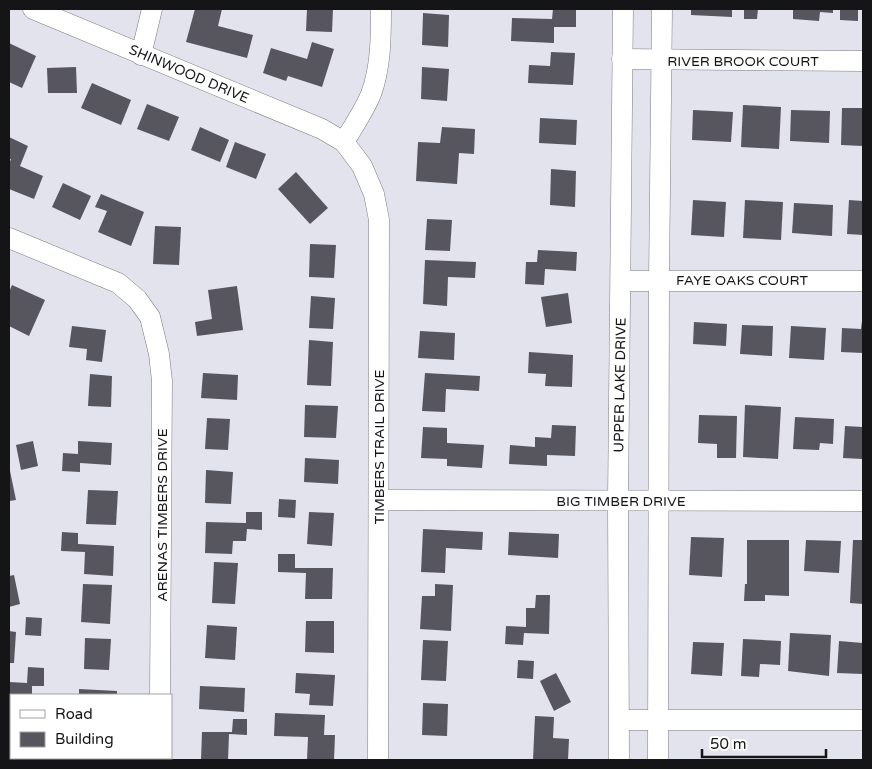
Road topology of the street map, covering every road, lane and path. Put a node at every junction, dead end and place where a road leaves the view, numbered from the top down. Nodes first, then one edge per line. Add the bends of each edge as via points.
1 (33, 9) edge
2 (152, 9) edge
3 (380, 9) edge
4 (623, 9) edge
5 (662, 9) edge
6 (141, 55) junction
7 (622, 59) junction
8 (662, 60) junction
9 (863, 61) edge
10 (344, 142) junction
11 (9, 238) edge
12 (659, 280) junction
13 (863, 280) edge
14 (621, 281) junction
15 (379, 500) junction
16 (618, 500) junction
17 (660, 501) junction
18 (863, 501) edge
19 (160, 694) edge
20 (620, 720) junction
21 (658, 720) junction
22 (863, 720) edge
23 (378, 760) edge
24 (619, 760) edge
25 (658, 760) edge

1 - 6 street, SHINWOOD DRIVE
2 - 6 street
3 - 10 street via 381,44 371,95
4 - 7 street, UPPER LAKE DRIVE
5 - 8 street
6 - 10 street, SHINWOOD DRIVE
7 - 8 street, RIVER BROOK COURT
7 - 14 street, UPPER LAKE DRIVE
8 - 9 street, RIVER BROOK COURT
8 - 12 street
10 - 15 street, TIMBERS TRAIL DRIVE via 362,166 374,194 379,220
11 - 19 street, ARENAS TIMBERS DRIVE via 118,283 150,317 162,381
12 - 13 street, FAYE OAKS COURT
12 - 14 street, FAYE OAKS COURT
12 - 17 street
14 - 16 street, UPPER LAKE DRIVE
15 - 16 street, BIG TIMBER DRIVE
15 - 23 street, TIMBERS TRAIL DRIVE
16 - 17 street, BIG TIMBER DRIVE
16 - 20 street, UPPER LAKE DRIVE
17 - 18 street, BIG TIMBER DRIVE
17 - 21 street
20 - 21 street
20 - 24 street, UPPER LAKE DRIVE
21 - 22 street
21 - 25 street

